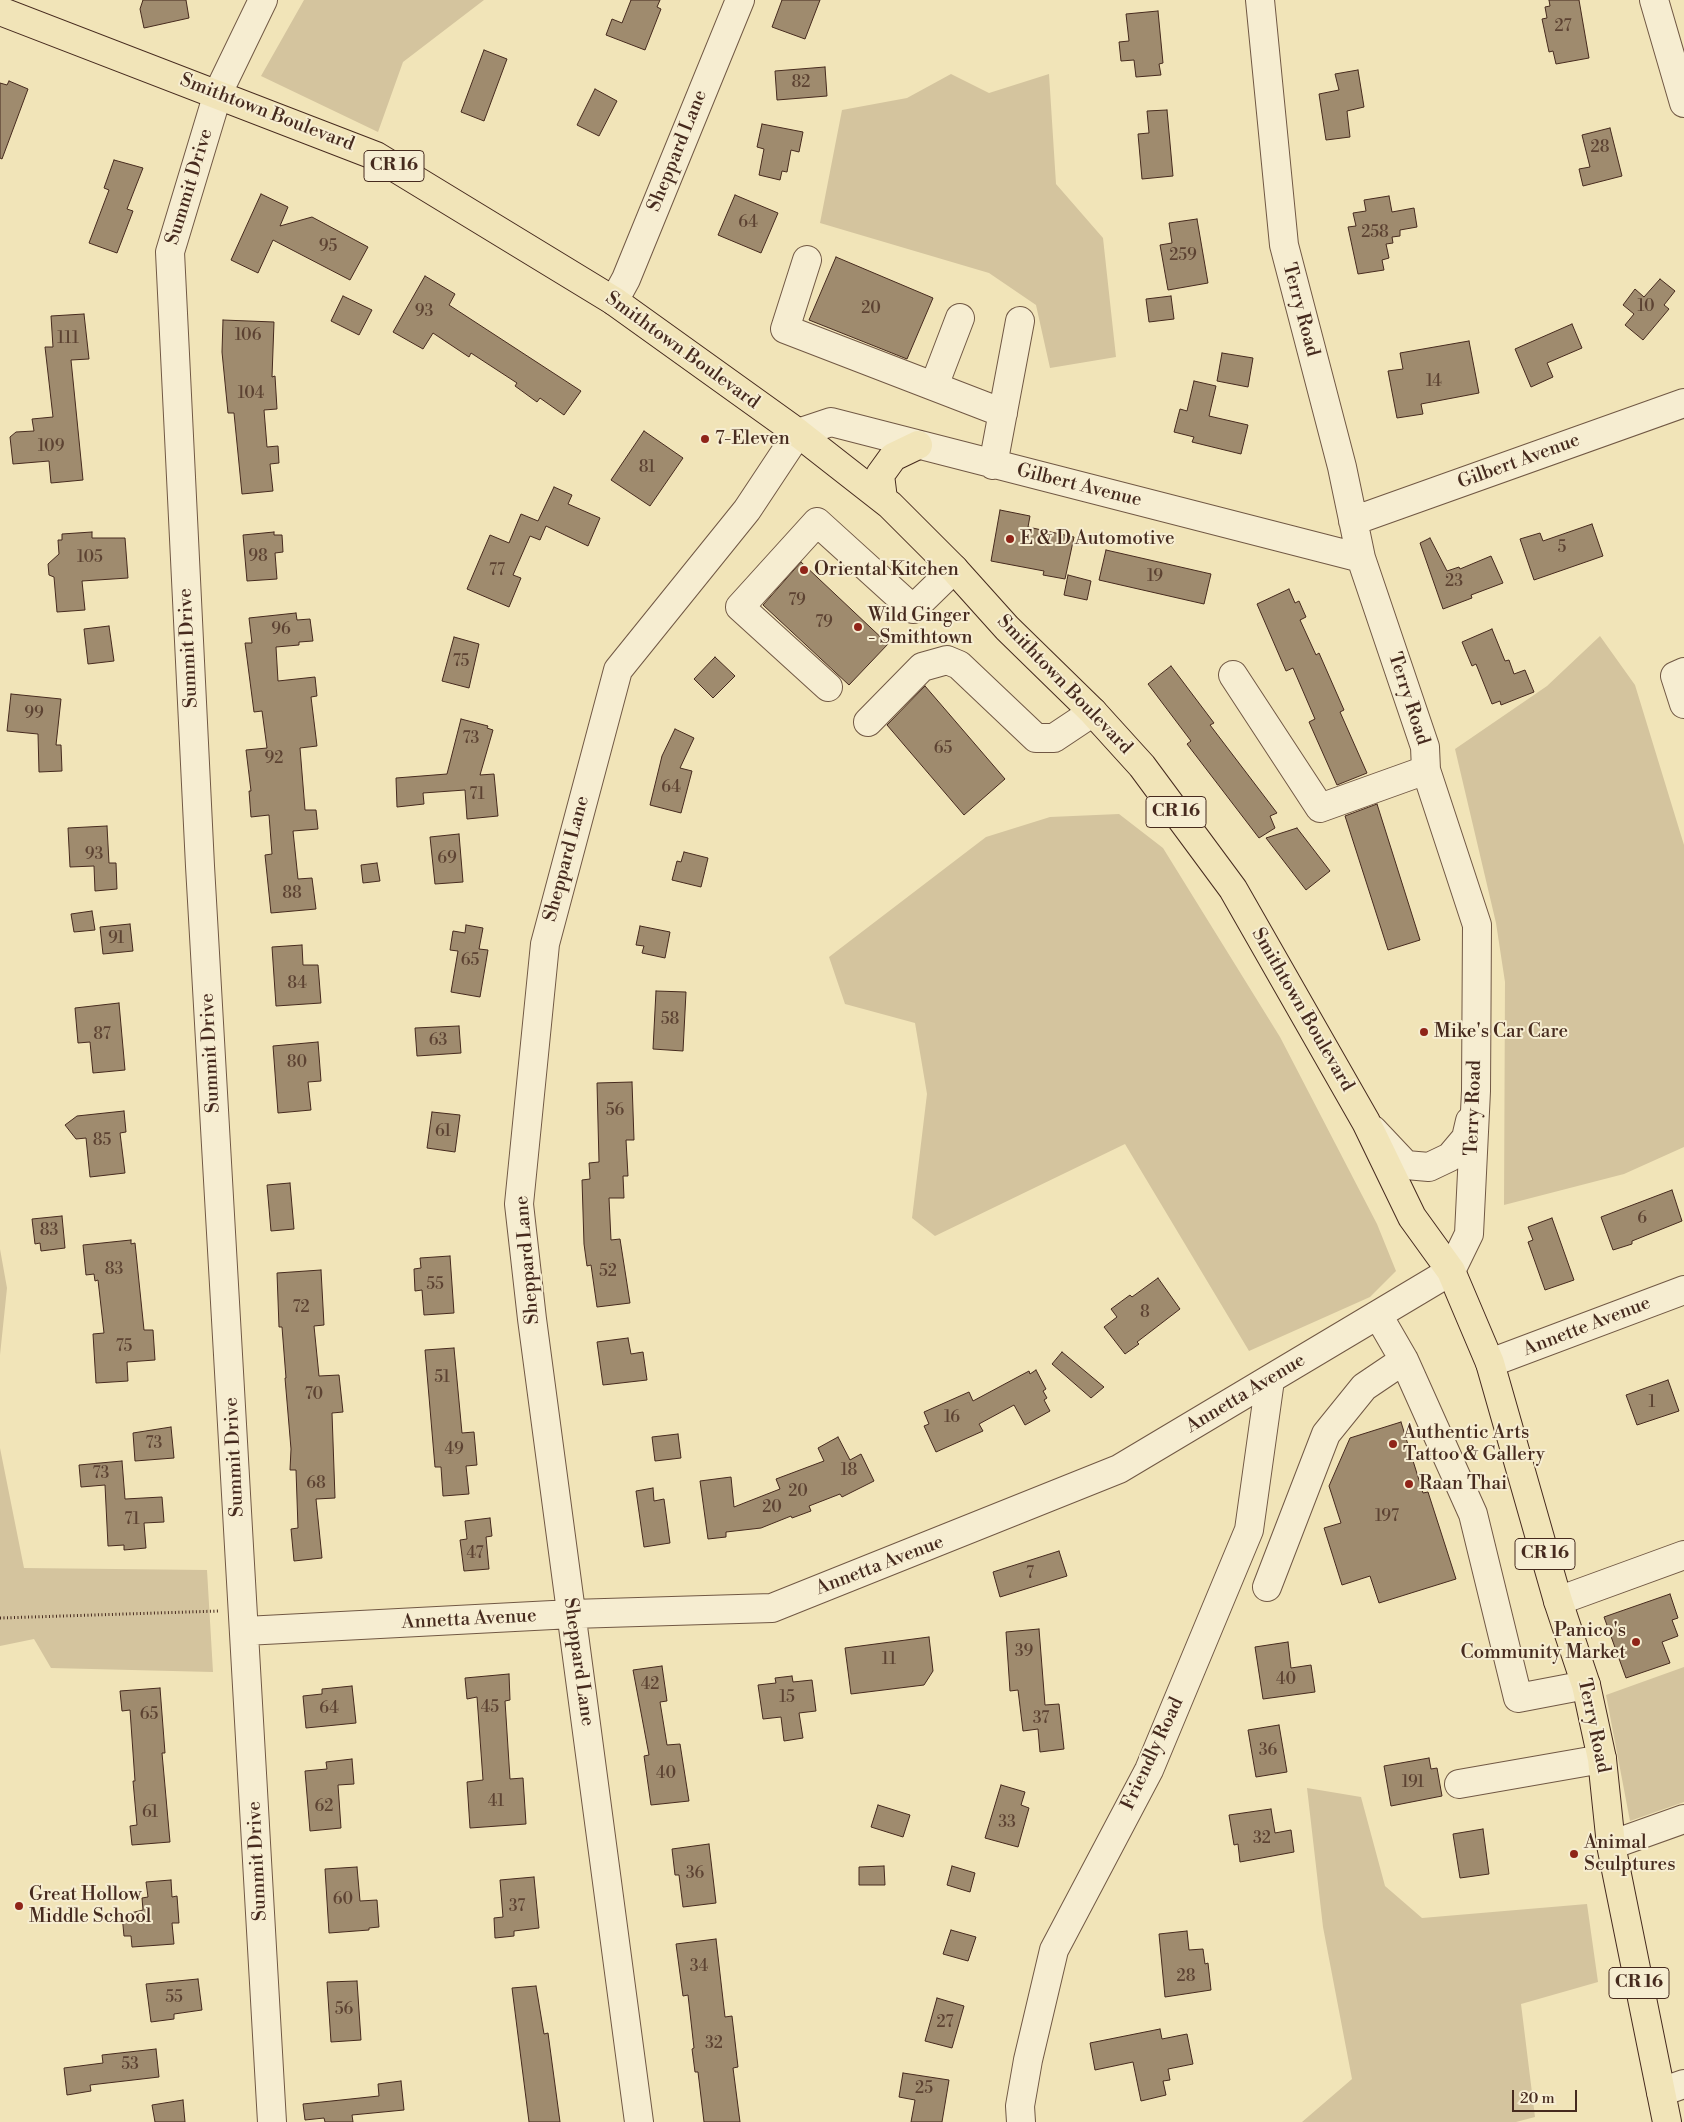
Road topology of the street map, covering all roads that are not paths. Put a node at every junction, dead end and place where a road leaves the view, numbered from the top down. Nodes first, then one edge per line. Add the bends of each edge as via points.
1 (263, 0) edge
2 (740, 0) edge
3 (1260, 0) edge
4 (1654, 0) edge
5 (0, 11) edge
6 (218, 93) junction
7 (1684, 103) edge
8 (807, 260) dead end
9 (614, 301) junction
10 (960, 318) dead end
11 (1020, 321) dead end
12 (934, 386) junction
13 (1684, 402) edge
14 (1003, 413) junction
15 (798, 433) junction
16 (918, 445) junction
17 (993, 464) junction
18 (883, 499) junction
19 (1353, 521) junction
20 (1361, 558) junction
21 (954, 569) junction
22 (1684, 672) edge
23 (1233, 675) dead end
24 (828, 687) dead end
25 (1684, 704) edge
26 (1093, 712) junction
27 (868, 722) dead end
28 (1426, 770) junction
29 (1476, 1091) junction
30 (1366, 1122) junction
31 (1451, 1271) junction
32 (1684, 1290) edge
33 (1378, 1315) junction
34 (1404, 1360) junction
35 (1490, 1363) junction
36 (1270, 1380) junction
37 (1684, 1555) edge
38 (1267, 1587) dead end
39 (1558, 1600) junction
40 (572, 1614) junction
41 (245, 1621) junction
42 (1586, 1685) junction
43 (1602, 1759) junction
44 (1459, 1784) dead end
45 (1684, 1819) edge
46 (1611, 1845) junction
47 (1672, 2088) edge
48 (272, 2122) edge
49 (639, 2122) edge
50 (1021, 2122) edge
51 (1667, 2122) edge

1 - 6 street, Summit Drive
2 - 9 street, Sheppard Lane via 626,279
3 - 19 street, Terry Road via 1284,246 1342,466
4 - 7 street
5 - 6 main road, Smithtown Boulevard / CR 16
6 - 9 main road, Smithtown Boulevard / CR 16 via 376,156
6 - 41 street, Summit Drive via 170,252 200,866
8 - 12 street via 785,329
9 - 15 main road, Smithtown Boulevard / CR 16
10 - 12 street
11 - 14 street
12 - 14 street
13 - 19 street, Gilbert Avenue
14 - 17 street
15 - 16 street, Gilbert Avenue via 831,422
15 - 18 main road, Smithtown Boulevard / CR 16
15 - 40 street, Sheppard Lane via 747,510 618,670 544,944 519,1204
16 - 17 street, Gilbert Avenue
16 - 18 main road via 893,457 880,475
17 - 20 street, Gilbert Avenue
18 - 21 main road, Smithtown Boulevard / CR 16
19 - 20 street, Terry Road
20 - 28 street, Terry Road via 1425,747
21 - 24 street via 913,609 817,522 740,607
21 - 26 main road, Smithtown Boulevard / CR 16 via 1007,628
22 - 25 street via 1675,676
23 - 28 street via 1320,808
26 - 27 street via 1054,738 1036,738 959,665 947,660 922,667
26 - 30 main road, Smithtown Boulevard / CR 16 via 1142,766 1233,889
28 - 29 street, Terry Road via 1477,926
29 - 30 street via 1466,1138 1450,1157 1429,1167 1406,1165
29 - 31 street, Terry Road via 1469,1234
30 - 31 main road, Smithtown Boulevard / CR 16 via 1412,1217
31 - 33 street, Annetta Avenue
31 - 35 main road, Terry Road / CR 16
32 - 35 street, Annette Avenue
33 - 34 street
33 - 36 street, Annetta Avenue
34 - 38 street via 1364,1387 1326,1434
34 - 42 street via 1473,1514 1518,1698
35 - 39 main road, Terry Road / CR 16
36 - 40 street, Annetta Avenue via 1119,1469 772,1608
36 - 50 street, Friendly Road via 1249,1530 1149,1770 1054,1950 1028,2060 1020,2106
37 - 39 street
39 - 42 main road, Terry Road / CR 16
40 - 41 street, Annetta Avenue
40 - 49 street, Sheppard Lane
41 - 48 street, Summit Drive
42 - 43 main road, Terry Road / CR 16
43 - 44 street
43 - 46 main road, Terry Road / CR 16
45 - 46 street
46 - 47 main road, Terry Road / CR 16
47 - 51 main road, Terry Road / CR 16

